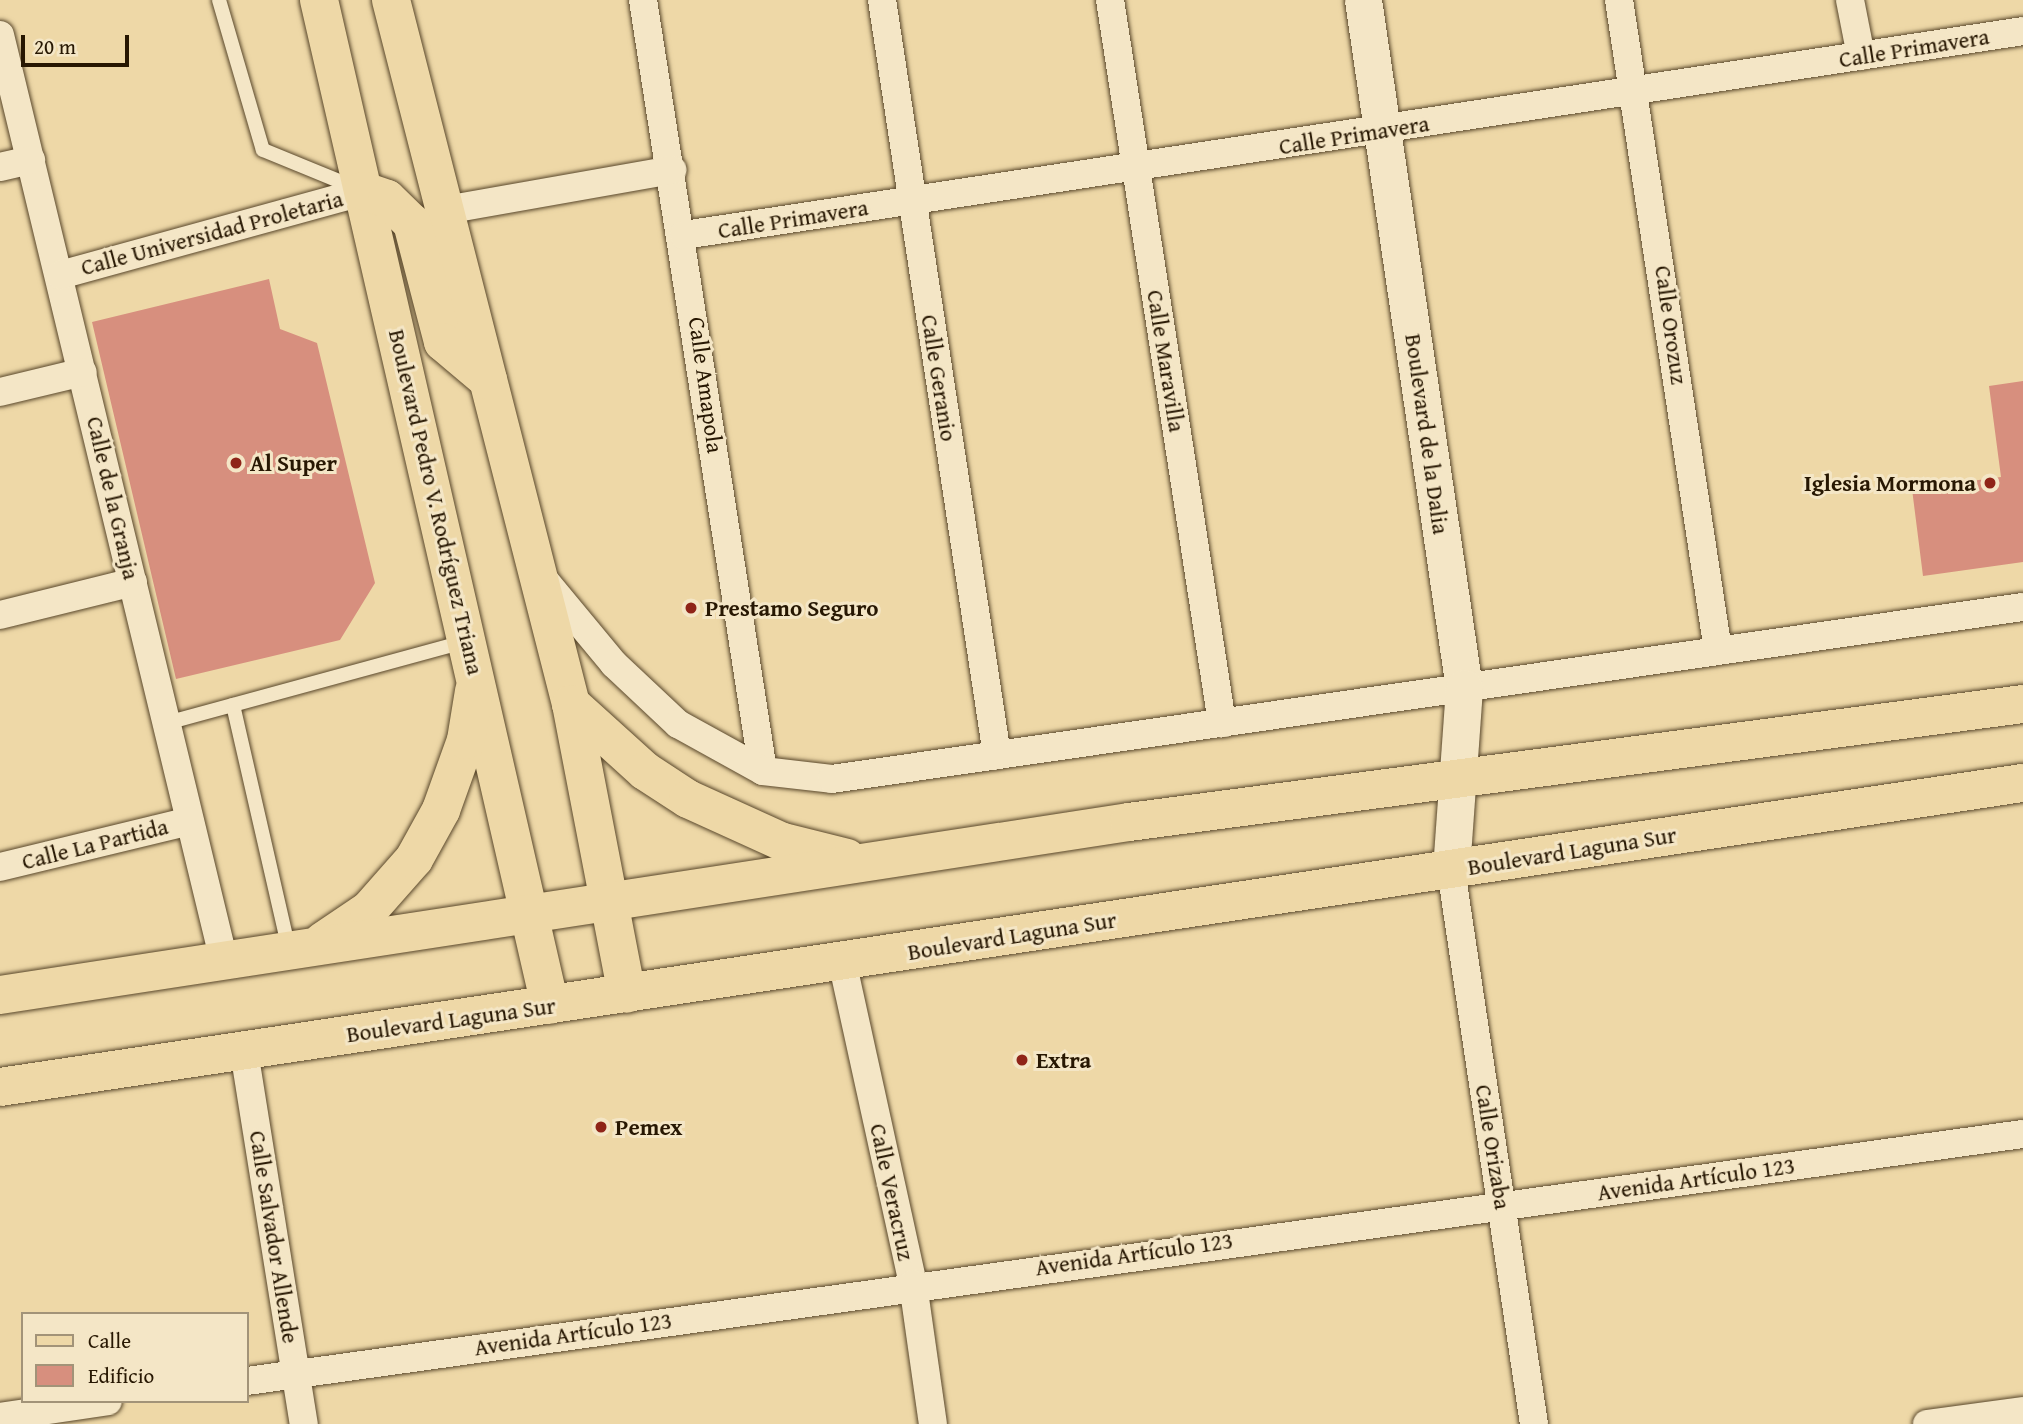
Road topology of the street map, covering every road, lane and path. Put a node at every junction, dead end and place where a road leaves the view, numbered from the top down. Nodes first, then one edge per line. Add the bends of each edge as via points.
1 (219, 0) edge
2 (319, 0) edge
3 (391, 0) edge
4 (643, 0) edge
5 (882, 0) edge
6 (1110, 0) edge
7 (1363, 0) edge
8 (1619, 0) edge
9 (1850, 0) edge
10 (2023, 31) edge
11 (0, 35) edge
12 (1861, 56) junction
13 (1637, 91) junction
14 (1383, 131) junction
15 (31, 160) junction
16 (0, 167) edge
17 (1136, 167) junction
18 (673, 170) junction
19 (364, 191) junction
20 (912, 201) junction
21 (444, 210) junction
22 (684, 235) junction
23 (60, 275) junction
24 (83, 372) junction
25 (488, 380) junction
26 (0, 392) edge
27 (537, 570) junction
28 (133, 582) junction
29 (2023, 607) edge
30 (0, 615) edge
31 (1718, 651) junction
32 (473, 658) junction
33 (1464, 688) junction
34 (571, 704) junction
35 (2023, 704) edge
36 (233, 705) junction
37 (167, 723) junction
38 (1222, 723) junction
39 (997, 755) junction
40 (763, 771) junction
41 (1455, 779) junction
42 (2023, 783) edge
43 (190, 821) junction
44 (873, 861) junction
45 (0, 867) edge
46 (1451, 870) junction
47 (608, 902) junction
48 (533, 914) junction
49 (299, 949) junction
50 (224, 961) junction
51 (842, 961) junction
52 (627, 994) junction
53 (0, 995) edge
54 (550, 1005) junction
55 (244, 1051) junction
56 (0, 1087) edge
57 (2023, 1134) edge
58 (1502, 1205) junction
59 (913, 1284) junction
60 (296, 1374) junction
61 (248, 1381) edge
62 (95, 1403) edge
63 (2023, 1411) edge
64 (1, 1417) edge
65 (304, 1424) edge
66 (933, 1424) edge
67 (1534, 1424) edge
68 (1927, 1424) edge

1 - 19 lane via 263,150
2 - 19 main road, Boulevard Pedro V. Rodríguez Triana
3 - 21 main road
4 - 18 street, Calle Amapola
5 - 20 street, Calle Geranio
6 - 17 street, Calle Maravilla
7 - 14 street, Boulevard de la Dalia
8 - 13 street, Calle Orozuz
9 - 12 street
10 - 12 street, Calle Primavera
11 - 15 street, Calle de la Granja
12 - 13 street, Calle Primavera
13 - 14 street, Calle Primavera
13 - 31 street, Calle Orozuz
14 - 17 street, Calle Primavera
14 - 33 street, Boulevard de la Dalia
15 - 16 street
15 - 23 street, Calle de la Granja
17 - 20 street, Calle Primavera
17 - 38 street, Calle Maravilla
18 - 21 street
18 - 22 street, Calle Amapola
19 - 23 street, Calle Universidad Proletaria
19 - 25 main road via 387,199 412,223 443,342
19 - 32 main road, Boulevard Pedro V. Rodríguez Triana
20 - 22 street, Calle Primavera
20 - 39 street, Calle Geranio
21 - 25 main road
22 - 40 street, Calle Amapola
23 - 24 street, Calle de la Granja
24 - 26 street
24 - 28 street, Calle de la Granja
25 - 27 main road
27 - 34 main road
27 - 40 street via 578,626 678,724
28 - 30 street
28 - 37 street, Calle de la Granja
29 - 31 street
31 - 33 street
32 - 36 lane
32 - 48 main road, Boulevard Pedro V. Rodríguez Triana
32 - 49 main road via 466,740 441,810 414,859 369,910
33 - 38 street
33 - 41 street, Boulevard de la Dalia
34 - 44 main road via 635,762 688,799 783,842
34 - 47 main road
35 - 41 main road
36 - 37 lane
36 - 49 lane
37 - 43 street, Calle de la Granja
38 - 39 street
39 - 40 street via 832,779
41 - 44 main road
41 - 46 street, Boulevard de la Dalia
42 - 46 main road, Boulevard Laguna Sur
43 - 45 street, Calle La Partida
43 - 50 street, Calle de la Granja
44 - 47 main road
46 - 51 main road, Boulevard Laguna Sur
46 - 58 street, Calle Orizaba
47 - 48 main road
47 - 52 main road
48 - 49 main road
48 - 54 main road, Boulevard Pedro V. Rodríguez Triana
49 - 50 main road
50 - 53 main road
51 - 52 main road, Boulevard Laguna Sur
51 - 59 street, Calle Veracruz
52 - 54 main road, Boulevard Laguna Sur
54 - 55 main road, Boulevard Laguna Sur
55 - 56 main road, Boulevard Laguna Sur
55 - 60 street, Calle Salvador Allende
57 - 58 street, Avenida Artículo 123
58 - 59 street, Avenida Artículo 123
58 - 67 street, Calle Orizaba
59 - 60 street, Avenida Artículo 123
59 - 66 street, Calle Veracruz
60 - 61 street, Avenida Artículo 123
60 - 65 street, Calle Salvador Allende
62 - 64 street
63 - 68 street

